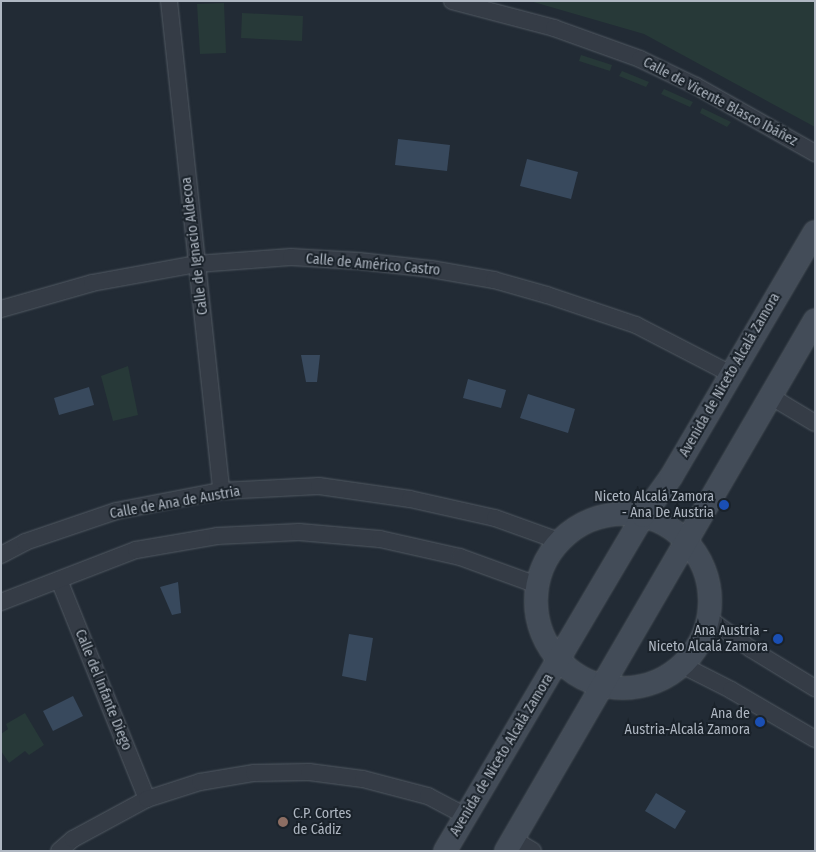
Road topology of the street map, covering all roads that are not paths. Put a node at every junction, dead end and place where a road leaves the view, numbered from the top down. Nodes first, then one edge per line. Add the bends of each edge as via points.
1 (169, 1) edge
2 (452, 1) edge
3 (815, 153) edge
4 (815, 232) edge
5 (197, 264) junction
6 (1, 309) edge
7 (815, 320) edge
8 (731, 374) junction
9 (770, 396) junction
10 (815, 423) edge
11 (221, 491) junction
12 (643, 516) junction
13 (559, 541) junction
14 (686, 541) junction
15 (1, 555) edge
16 (60, 580) junction
17 (537, 585) junction
18 (1, 602) edge
19 (708, 618) junction
20 (559, 660) junction
21 (682, 665) junction
22 (600, 685) junction
23 (815, 688) edge
24 (815, 739) edge
25 (147, 799) junction
26 (466, 816) junction
27 (510, 845) edge
28 (59, 851) edge
29 (445, 851) edge
30 (533, 851) edge

1 - 5 street, Calle de Ignacio Aldecoa
2 - 3 street, Calle de Vicente Blasco Ibáñez via 554,28 640,59 696,86
4 - 8 street, Avenida de Niceto Alcalá Zamora
5 - 6 street, Calle de Américo Castro via 92,283
5 - 8 street, Calle de Américo Castro via 301,258 431,269 494,280 636,325
5 - 11 street, Calle de Ignacio Aldecoa
7 - 9 street
8 - 12 street, Avenida de Niceto Alcalá Zamora via 671,477
9 - 10 street
9 - 14 street
11 - 13 street, Calle de Ana de Austria via 319,486 410,499 495,518
11 - 15 street, Calle de Ana de Austria via 116,511 24,542
12 - 13 street, Avenida de Niceto Alcalá Zamora via 620,514 598,517 577,526
12 - 14 street, Avenida de Niceto Alcalá Zamora via 666,525
12 - 20 street, Avenida de Niceto Alcalá Zamora
13 - 17 street, Avenida de Niceto Alcalá Zamora via 545,561
14 - 19 street, Avenida de Niceto Alcalá Zamora via 704,573 709,591
14 - 22 street
16 - 17 street via 136,550 217,536 298,532 389,541 460,557
16 - 18 street
16 - 25 street, Calle del Infante Diego
17 - 20 street, Avenida de Niceto Alcalá Zamora via 536,611 544,637
19 - 21 street, Avenida de Niceto Alcalá Zamora via 699,644
19 - 23 street via 751,650
20 - 22 street, Avenida de Niceto Alcalá Zamora via 578,675
20 - 26 street, Avenida de Niceto Alcalá Zamora
21 - 22 street, Avenida de Niceto Alcalá Zamora via 664,678 644,686
21 - 24 street
22 - 27 street
25 - 26 street via 200,782 254,773 308,772 363,779 428,796
25 - 28 street via 73,839
26 - 29 street, Avenida de Niceto Alcalá Zamora
27 - 30 street

